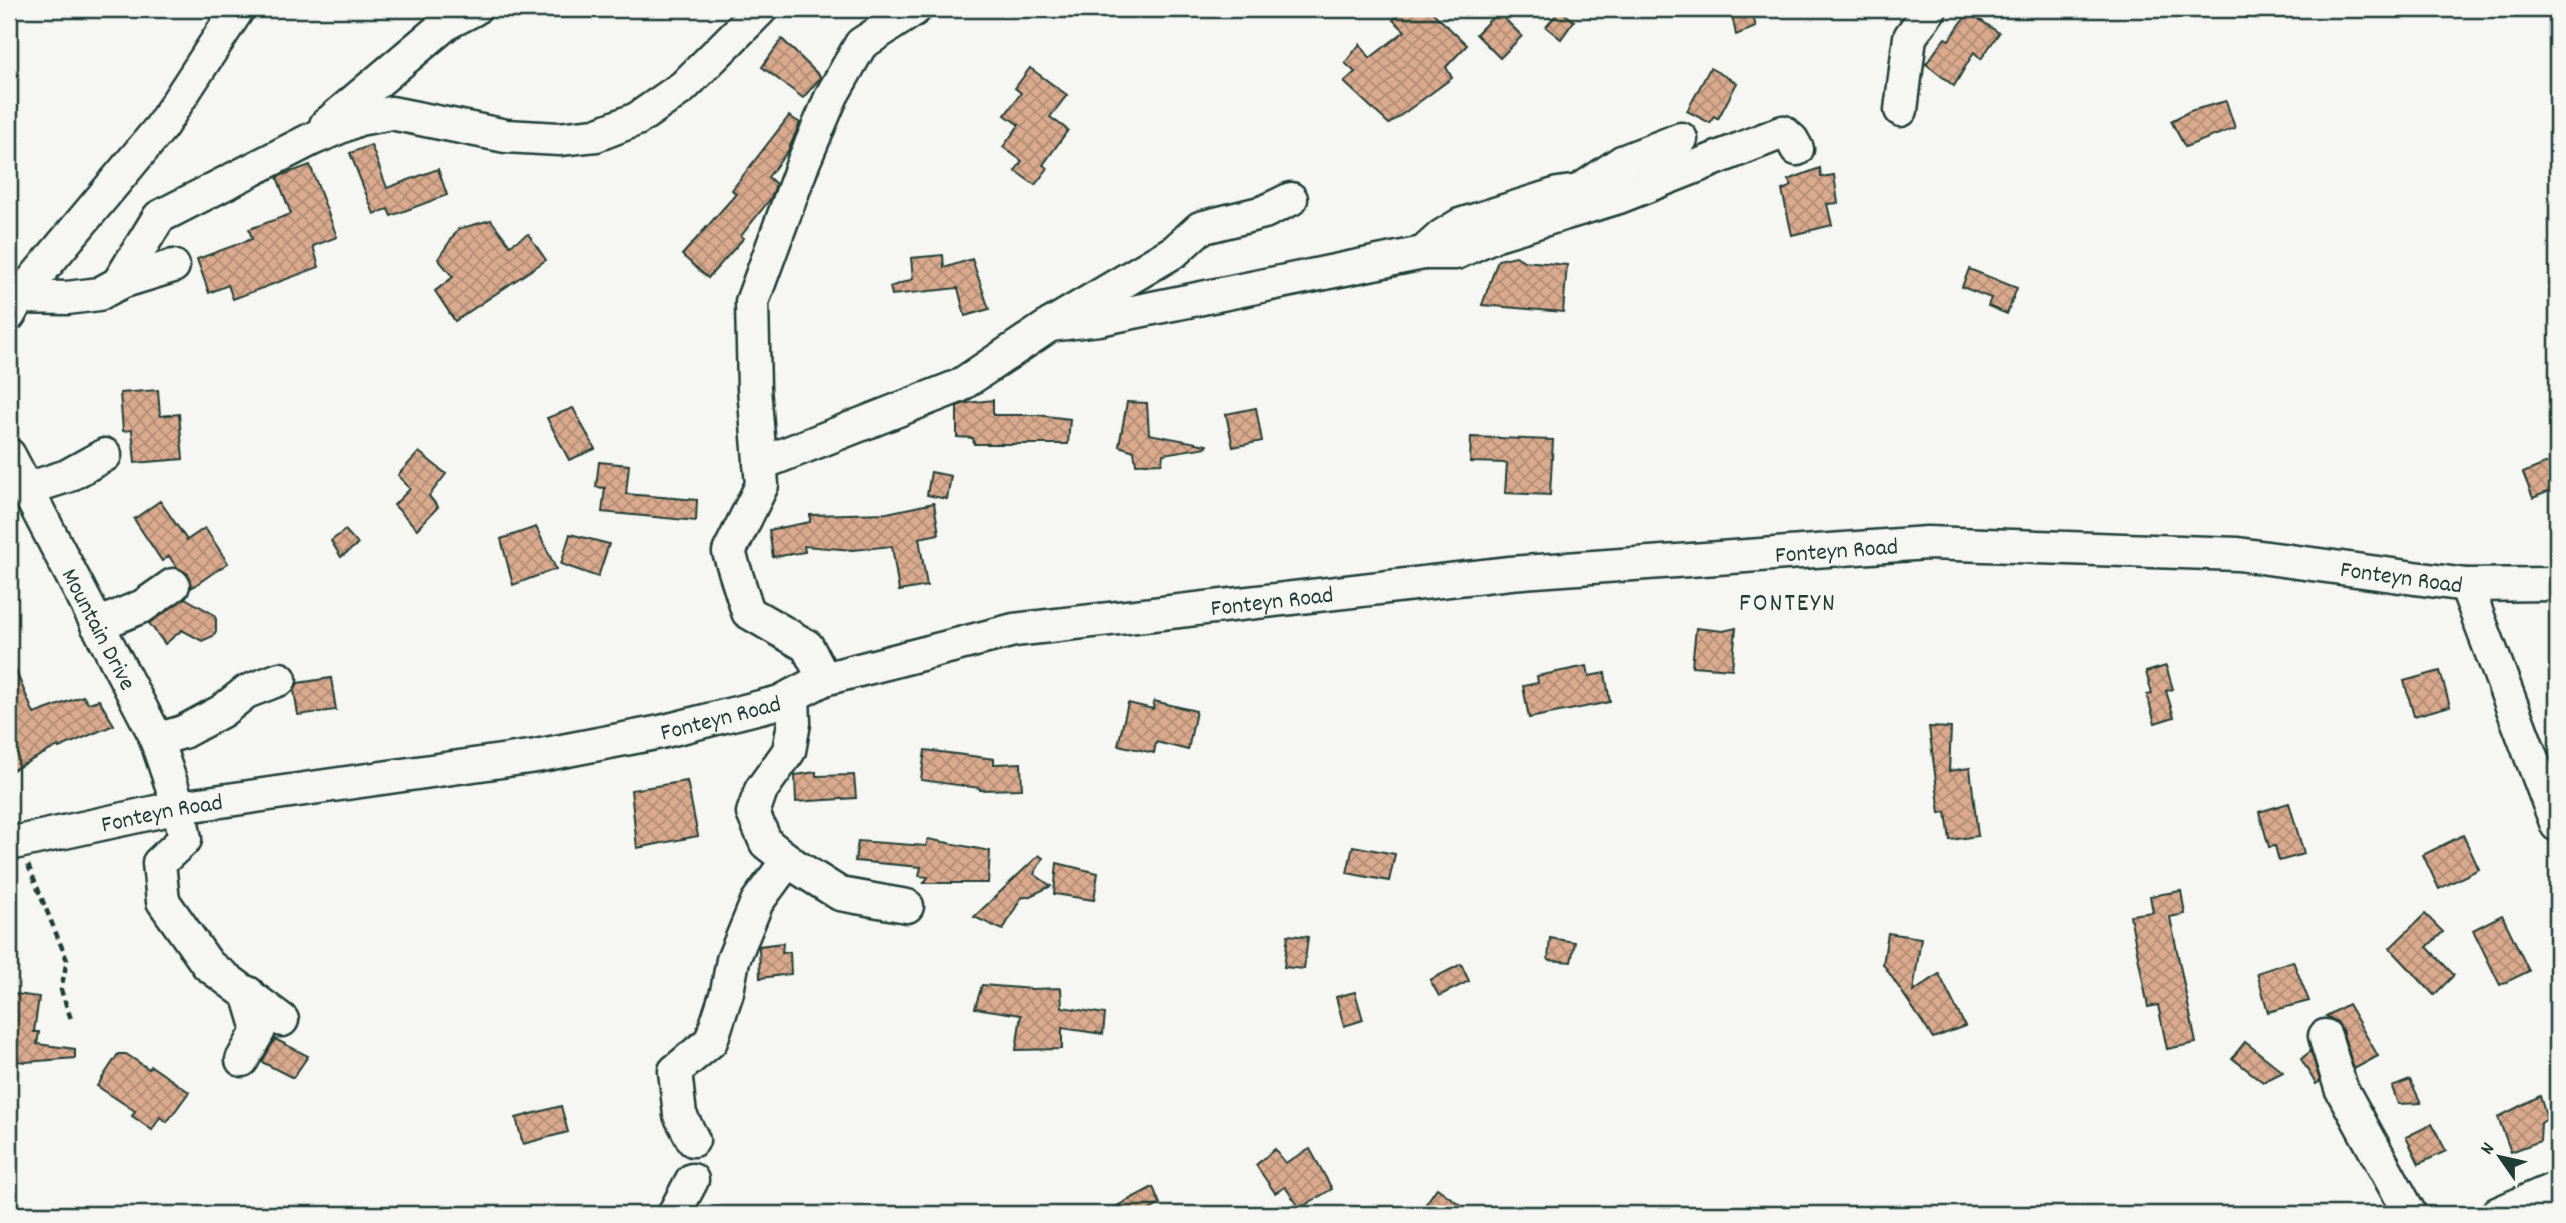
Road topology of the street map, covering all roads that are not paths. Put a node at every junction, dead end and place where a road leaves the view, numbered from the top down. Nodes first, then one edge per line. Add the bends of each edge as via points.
1 (238, 9) edge
2 (474, 9) edge
3 (761, 9) edge
4 (915, 9) edge
5 (1930, 9) edge
6 (1900, 110) dead end
7 (1681, 139) dead end
8 (307, 142) junction
9 (1797, 149) dead end
10 (1291, 199) dead end
11 (1423, 253) junction
12 (173, 266) dead end
13 (118, 284) junction
14 (14, 306) edge
15 (1050, 325) junction
16 (9, 455) edge
17 (105, 456) dead end
18 (760, 464) junction
19 (27, 489) junction
20 (2557, 584) edge
21 (173, 585) dead end
22 (2466, 585) junction
23 (97, 625) junction
24 (280, 679) dead end
25 (824, 680) junction
26 (793, 695) junction
27 (156, 740) junction
28 (179, 807) junction
29 (2557, 825) edge
30 (14, 843) edge
31 (788, 860) junction
32 (907, 906) dead end
33 (248, 993) junction
34 (282, 1020) dead end
35 (2325, 1036) dead end
36 (242, 1060) dead end
37 (693, 1140) dead end
38 (692, 1180) dead end
39 (2557, 1188) edge
40 (674, 1214) edge
41 (2410, 1214) edge
42 (2497, 1214) edge

1 - 14 street via 162,127
2 - 8 street via 447,23
3 - 8 street via 683,87 636,119 596,135 559,139 506,136 391,113 359,119
4 - 18 street via 861,44 832,95 752,302
5 - 6 street via 1910,37
7 - 11 street via 1622,162 1579,191 1460,225
8 - 13 street via 159,217
9 - 11 street via 1783,132 1619,197 1497,234 1456,253
10 - 15 street via 1264,212 1200,228 1175,251
11 - 15 street
12 - 13 street
13 - 14 street via 99,294
15 - 18 street via 959,386
16 - 19 street, Mountain Drive
17 - 19 street via 67,476
18 - 25 street via 762,485 729,552 748,612 807,646
19 - 23 street, Mountain Drive
20 - 22 street, Fonteyn Road
21 - 23 street via 143,606
22 - 25 street, Fonteyn Road via 2238,555 1927,544 1510,573 1014,629
22 - 29 street
23 - 27 street, Mountain Drive
24 - 27 street via 246,692 183,732
25 - 26 street, Fonteyn Road
26 - 28 street, Fonteyn Road via 661,732 536,756
26 - 31 street via 789,751 761,790 753,813 766,844
27 - 28 street, Mountain Drive
28 - 30 street, Fonteyn Road
28 - 33 street, Mountain Drive via 185,839 159,863 163,901 208,965
31 - 32 street via 840,894
31 - 37 street via 757,902 733,960 711,1041 675,1072 680,1115
33 - 34 street
33 - 36 street via 259,1030
35 - 41 street via 2341,1088
38 - 40 street
39 - 42 street

